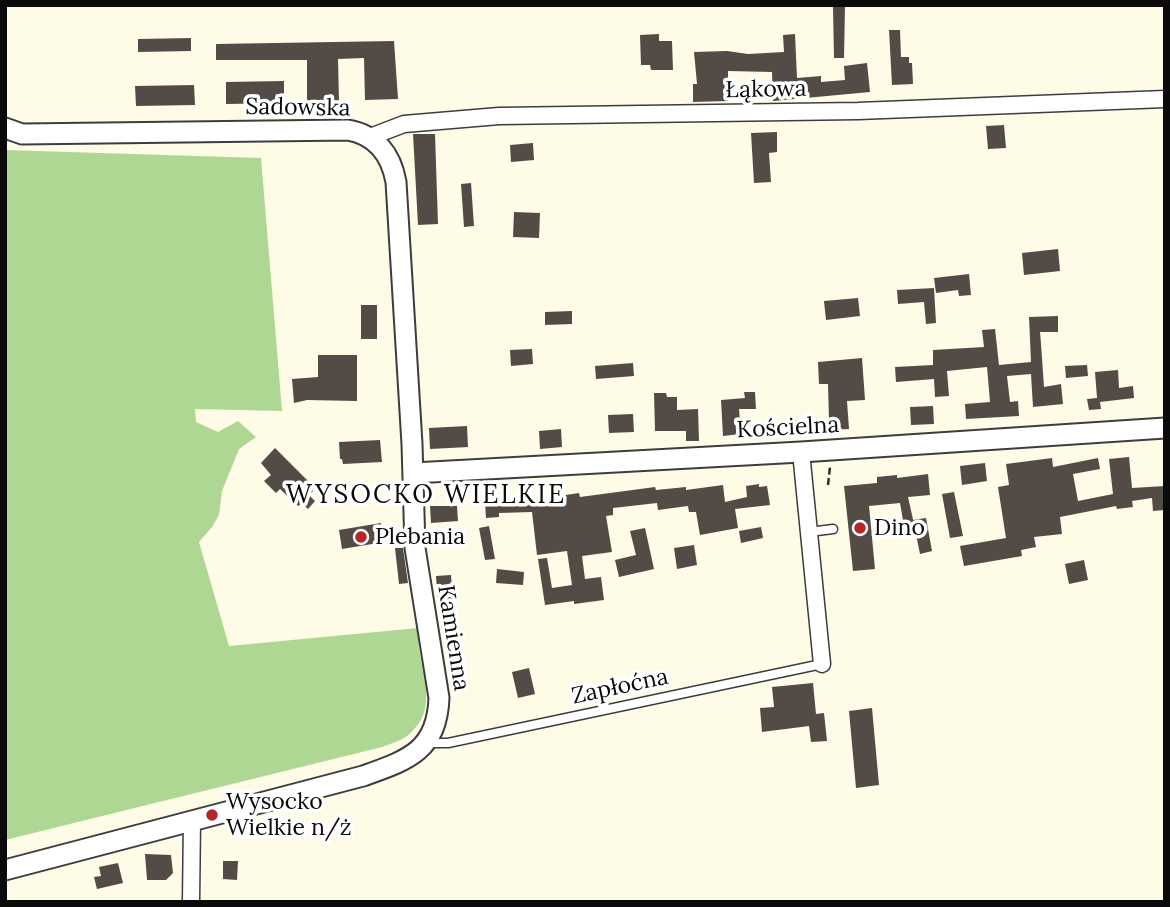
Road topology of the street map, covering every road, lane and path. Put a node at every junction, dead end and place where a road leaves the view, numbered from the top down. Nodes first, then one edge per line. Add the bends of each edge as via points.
1 (1165, 99) edge
2 (5, 128) edge
3 (370, 137) junction
4 (1165, 428) edge
5 (801, 452) junction
6 (414, 473) junction
7 (833, 529) dead end
8 (809, 532) junction
9 (822, 664) joint
10 (426, 743) junction
11 (192, 820) junction
12 (5, 870) edge
13 (191, 902) edge

1 - 3 street, Łąkowa via 859,111 499,116 404,124
2 - 3 street, Sadowska via 22,134 333,129
3 - 6 street, Sadowska via 389,158 396,182
4 - 5 street, Kościelna
5 - 6 street, Kościelna
5 - 8 street
6 - 10 street, Kamienna via 417,568 439,698 438,719
7 - 8 lane
8 - 9 street
9 - 10 lane, Zapłoćna via 448,743
10 - 11 street via 400,762 363,776
11 - 12 street
11 - 13 street

